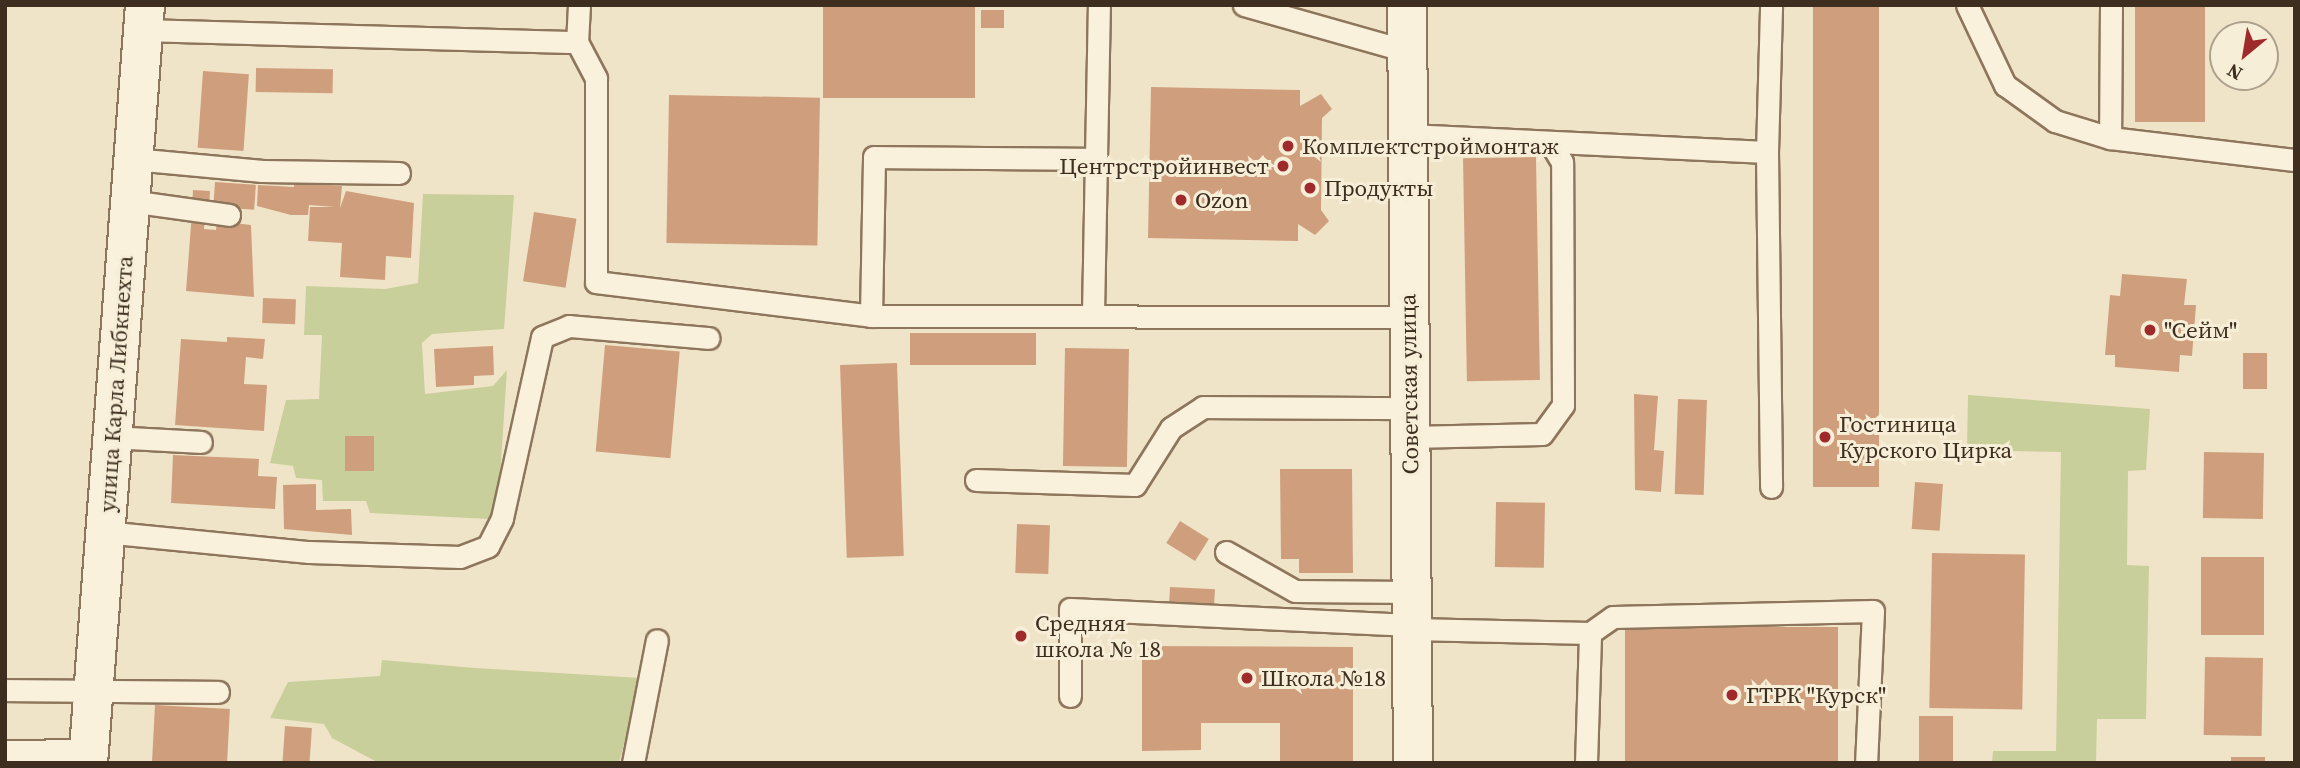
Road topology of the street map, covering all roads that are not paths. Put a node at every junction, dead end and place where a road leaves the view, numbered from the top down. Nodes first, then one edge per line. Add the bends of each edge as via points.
1 (579, 5) edge
2 (1099, 5) edge
3 (1244, 5) edge
4 (1406, 5) edge
5 (1771, 5) edge
6 (1967, 5) edge
7 (2111, 5) edge
8 (144, 18) edge
9 (577, 42) junction
10 (1407, 51) junction
11 (1408, 135) junction
12 (2110, 138) junction
13 (1551, 144) junction
14 (1767, 152) junction
15 (133, 159) junction
16 (1096, 159) junction
17 (2295, 160) edge
18 (400, 173) dead end
19 (130, 201) junction
20 (229, 215) dead end
21 (1093, 314) junction
22 (871, 316) junction
23 (1409, 317) junction
24 (708, 338) dead end
25 (1410, 422) junction
26 (112, 437) junction
27 (201, 442) dead end
28 (976, 480) dead end
29 (1771, 486) dead end
30 (104, 532) junction
31 (1226, 552) dead end
32 (1412, 615) junction
33 (1590, 633) junction
34 (657, 640) dead end
35 (93, 689) junction
36 (5, 690) edge
37 (218, 692) dead end
38 (1070, 696) dead end
39 (5, 751) edge
40 (88, 756) edge
41 (633, 763) edge
42 (1413, 763) edge
43 (1586, 763) edge
44 (1866, 763) edge

1 - 9 lane
2 - 16 lane
3 - 10 lane
4 - 10 street, Советская улица
5 - 14 lane
6 - 12 lane via 2005,85 2055,121
7 - 12 lane
8 - 9 lane
8 - 15 street, улица Карла Либкнехта
9 - 22 lane via 596,78 596,282
10 - 11 street, Советская улица
11 - 13 lane
11 - 23 street, Советская улица
12 - 17 lane
13 - 14 lane
13 - 25 lane via 1562,162 1563,405 1542,434
14 - 29 lane
15 - 18 lane via 262,171
15 - 19 street, улица Карла Либкнехта
16 - 21 lane
16 - 22 lane via 874,156
19 - 20 lane
19 - 26 street, улица Карла Либкнехта
21 - 22 lane
21 - 23 lane
23 - 25 street, Советская улица
24 - 30 lane via 569,326 542,337 502,518 488,546 460,557 309,552
25 - 28 lane via 1203,407 1171,428 1135,485
25 - 32 street, Советская улица
26 - 27 lane
26 - 30 street, улица Карла Либкнехта
30 - 35 street, улица Карла Либкнехта
31 - 32 lane via 1295,591
32 - 33 lane
32 - 38 lane via 1070,609
32 - 42 street, Советская улица
33 - 43 lane
33 - 44 lane via 1613,617 1873,611
34 - 41 lane
35 - 36 lane
35 - 37 lane
35 - 40 street, улица Карла Либкнехта
39 - 40 lane

